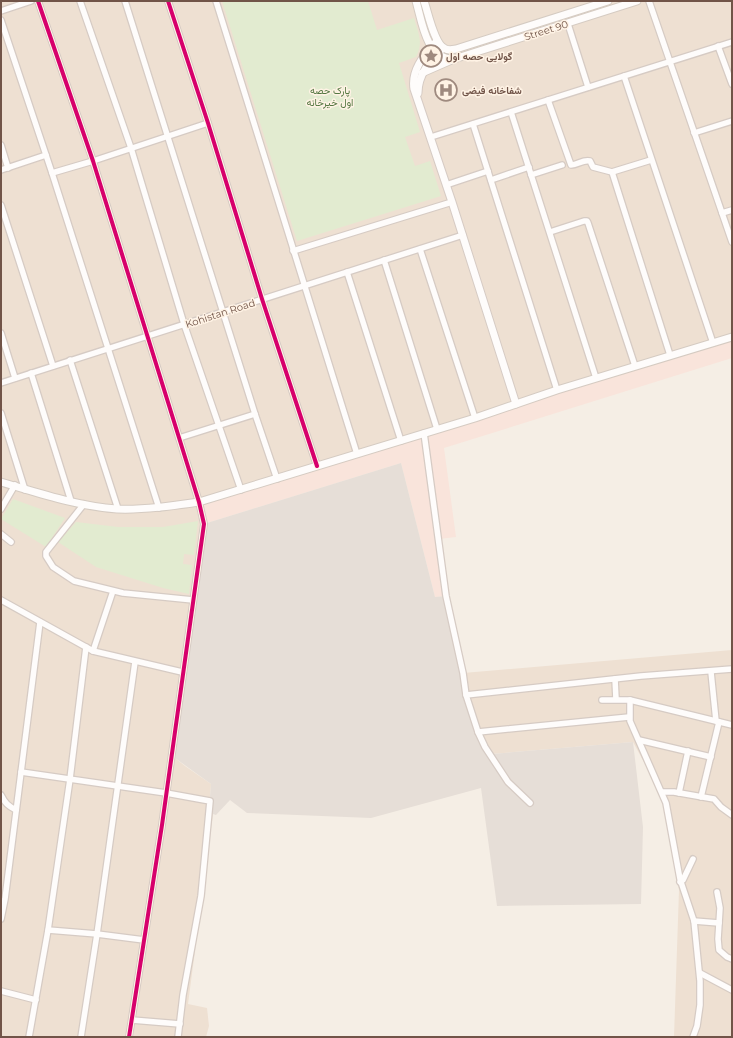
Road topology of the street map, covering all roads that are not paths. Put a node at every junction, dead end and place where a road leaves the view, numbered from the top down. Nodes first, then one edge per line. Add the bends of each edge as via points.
1 (31, 1) edge
2 (38, 1) edge
3 (80, 1) edge
4 (125, 1) edge
5 (168, 1) edge
6 (216, 1) edge
7 (416, 1) edge
8 (424, 1) edge
9 (637, 1) edge
10 (649, 1) edge
11 (604, 2) edge
12 (1, 10) edge
13 (1, 20) edge
14 (568, 24) junction
15 (437, 41) junction
16 (732, 42) edge
17 (718, 46) junction
18 (431, 47) junction
19 (446, 49) junction
20 (437, 54) junction
21 (454, 59) junction
22 (670, 62) junction
23 (422, 73) junction
24 (624, 76) junction
25 (732, 84) edge
26 (588, 88) junction
27 (417, 97) junction
28 (548, 100) junction
29 (511, 112) junction
30 (732, 121) edge
31 (208, 123) junction
32 (474, 124) junction
33 (694, 133) junction
34 (168, 136) junction
35 (431, 137) junction
36 (1, 145) edge
37 (131, 148) junction
38 (46, 155) junction
39 (651, 160) junction
40 (93, 161) junction
41 (562, 165) dead end
42 (529, 167) junction
43 (8, 168) junction
44 (1, 170) edge
45 (488, 171) junction
46 (612, 172) junction
47 (52, 173) junction
48 (531, 175) junction
49 (491, 180) junction
50 (446, 185) junction
51 (452, 202) junction
52 (1, 205) edge
53 (732, 210) edge
54 (722, 213) junction
55 (550, 232) junction
56 (462, 236) junction
57 (732, 242) edge
58 (420, 249) junction
59 (293, 251) junction
60 (384, 260) junction
61 (347, 272) junction
62 (305, 286) junction
63 (262, 299) junction
64 (224, 312) junction
65 (184, 324) junction
66 (1, 333) edge
67 (146, 336) junction
68 (732, 338) edge
69 (713, 343) junction
70 (108, 348) junction
71 (670, 355) junction
72 (70, 360) junction
73 (53, 366) junction
74 (635, 366) junction
75 (31, 373) junction
76 (15, 378) junction
77 (596, 378) junction
78 (1, 382) edge
79 (557, 390) junction
80 (516, 404) junction
81 (1, 413) edge
82 (255, 414) junction
83 (475, 418) junction
84 (218, 425) junction
85 (437, 429) junction
86 (424, 433) junction
87 (179, 438) junction
88 (401, 441) junction
89 (357, 454) junction
90 (317, 466) junction
91 (277, 479) junction
92 (1, 482) edge
93 (15, 485) junction
94 (25, 490) junction
95 (241, 490) junction
96 (71, 501) junction
97 (199, 502) junction
98 (84, 504) junction
99 (159, 508) junction
100 (1, 509) edge
101 (118, 509) junction
102 (1, 534) edge
103 (11, 542) dead end
104 (113, 591) junction
105 (1, 600) edge
106 (193, 600) junction
107 (40, 622) junction
108 (86, 647) junction
109 (93, 651) junction
110 (135, 662) junction
111 (732, 669) edge
112 (182, 672) junction
113 (711, 672) junction
114 (615, 679) junction
115 (466, 695) junction
116 (616, 699) junction
117 (602, 700) dead end
118 (630, 700) junction
119 (629, 717) junction
120 (717, 721) junction
121 (732, 725) edge
122 (478, 732) junction
123 (639, 740) junction
124 (688, 751) junction
125 (711, 757) junction
126 (21, 772) junction
127 (70, 779) junction
128 (118, 786) junction
129 (662, 792) junction
130 (166, 793) junction
131 (679, 793) junction
132 (1, 795) edge
133 (701, 797) junction
134 (530, 802) dead end
135 (16, 810) junction
136 (732, 815) edge
137 (693, 859) dead end
138 (680, 882) junction
139 (717, 892) dead end
140 (3, 899) edge
141 (1, 919) edge
142 (694, 921) junction
143 (719, 923) junction
144 (48, 930) junction
145 (97, 934) junction
146 (144, 940) junction
147 (732, 959) edge
148 (700, 973) junction
149 (732, 990) edge
150 (1, 991) edge
151 (36, 1000) junction
152 (132, 1020) junction
153 (180, 1024) junction
154 (29, 1037) edge
155 (81, 1037) edge
156 (130, 1037) edge
157 (178, 1037) edge
158 (693, 1037) edge

1 - 12 street
2 - 40 street
3 - 37 street
4 - 34 street
5 - 31 street
6 - 59 street
7 - 18 main road
8 - 15 main road
9 - 14 main road, Street 90
10 - 22 street
11 - 19 main road, Street 90
13 - 38 street
14 - 21 main road, Street 90
14 - 26 street
15 - 18 main road
15 - 19 main road
16 - 17 street
17 - 22 street
17 - 25 street
18 - 20 main road
18 - 27 main road via 414,76
19 - 20 main road
20 - 21 main road via 445,59
20 - 23 main road
21 - 23 main road, Street 90
22 - 24 street
22 - 33 street
23 - 27 main road
24 - 26 street
24 - 39 street
26 - 28 street
27 - 35 main road
28 - 29 street
28 - 46 street via 571,165 588,161 593,167
29 - 32 street
29 - 42 street
30 - 33 street
31 - 34 street
31 - 63 street
32 - 35 street
32 - 45 street
33 - 54 street
34 - 37 street
34 - 64 street
35 - 50 main road
36 - 43 street
37 - 40 street
37 - 65 street
38 - 43 street
38 - 47 street
39 - 46 street
39 - 69 street
40 - 47 street
40 - 67 street
41 - 48 street
42 - 48 street
42 - 49 street
43 - 44 street
45 - 49 street
45 - 50 street
46 - 71 street
47 - 70 street
48 - 55 street
49 - 79 street
50 - 51 main road
51 - 56 main road
51 - 59 street
52 - 73 street
53 - 54 street
54 - 57 street
55 - 74 street via 587,221
55 - 77 street
56 - 58 street, Kohistan Road
56 - 80 main road
58 - 60 street, Kohistan Road
58 - 83 street
59 - 62 street
60 - 61 street, Kohistan Road
60 - 85 street
61 - 62 street, Kohistan Road
61 - 88 street
62 - 63 street, Kohistan Road
62 - 89 street
63 - 64 street, Kohistan Road
63 - 90 street
64 - 65 street, Kohistan Road
64 - 82 street
65 - 67 street, Kohistan Road
65 - 84 street
66 - 76 street
67 - 70 street, Kohistan Road
67 - 87 street
68 - 69 main road
69 - 71 main road
70 - 72 street, Kohistan Road
70 - 99 street
71 - 74 main road
72 - 73 street, Kohistan Road
72 - 101 street
73 - 75 street, Kohistan Road
74 - 77 main road
75 - 76 street, Kohistan Road
75 - 96 street
76 - 78 street, Kohistan Road
77 - 79 main road
79 - 80 main road
80 - 83 main road
81 - 94 street
82 - 84 street
82 - 91 street
83 - 85 main road
84 - 87 street
84 - 95 street
85 - 86 main road
86 - 88 main road
86 - 115 street via 446,596
87 - 97 street
88 - 89 main road
89 - 90 main road
90 - 91 main road
91 - 95 main road
92 - 93 main road
93 - 94 main road
93 - 100 street
94 - 96 main road
95 - 97 main road
96 - 98 main road
97 - 99 main road
97 - 106 street via 204,524
98 - 101 main road
98 - 104 street via 46,552 46,556 53,567 74,581
99 - 101 main road
102 - 103 street
104 - 106 street
104 - 109 street
105 - 107 street
106 - 112 street
107 - 108 street
107 - 126 street
108 - 109 street
108 - 127 street
109 - 110 street
110 - 112 street
110 - 128 street
111 - 113 street
112 - 130 street
113 - 114 street
113 - 120 street
114 - 115 street
114 - 116 street
115 - 122 street
116 - 117 street
116 - 118 street
118 - 119 street
118 - 120 street
119 - 122 street
119 - 123 street
120 - 121 street
120 - 125 street
122 - 134 street via 508,782
123 - 124 street
123 - 129 street
124 - 125 street
124 - 131 street
125 - 133 street
126 - 127 street
126 - 135 street
127 - 128 street
127 - 144 street
128 - 130 street
128 - 145 street
129 - 131 street
129 - 138 street
130 - 146 street
130 - 153 street via 210,801 201,896
131 - 133 street
132 - 135 street via 4,802
133 - 136 street via 714,799
135 - 140 street
137 - 138 street
138 - 142 street
139 - 143 street
140 - 141 street
142 - 143 street
142 - 148 street
143 - 147 street via 719,950
144 - 145 street
144 - 151 street
145 - 146 street
145 - 155 street
146 - 152 street
148 - 149 street
148 - 158 street via 700,1005
150 - 151 street
151 - 154 street
152 - 153 street
152 - 156 street
153 - 157 street

